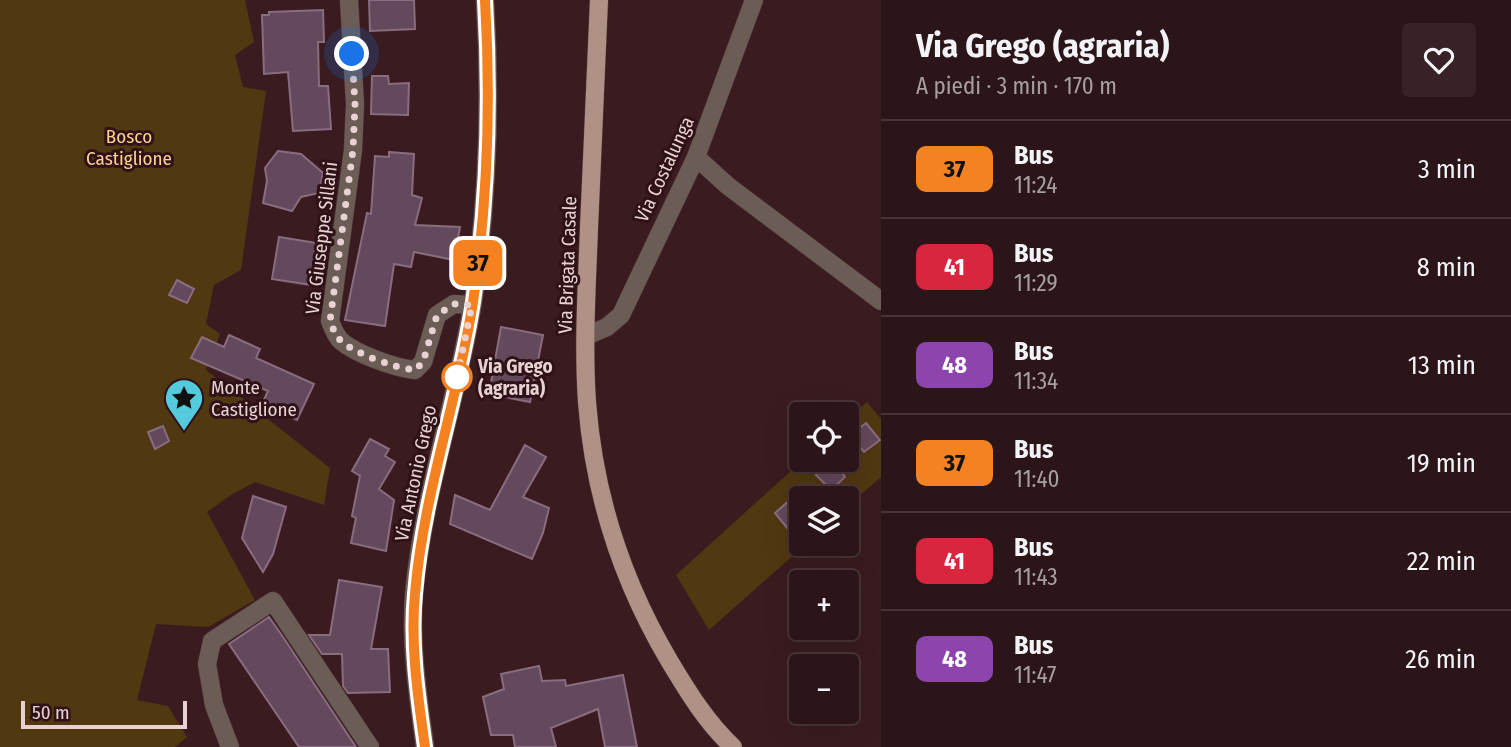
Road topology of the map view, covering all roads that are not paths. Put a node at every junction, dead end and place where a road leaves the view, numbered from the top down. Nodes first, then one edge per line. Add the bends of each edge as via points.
1 (349, 0) edge
2 (485, 0) edge
3 (599, 0) edge
4 (754, 0) edge
5 (696, 157) junction
6 (881, 301) edge
7 (472, 305) junction
8 (586, 336) junction
9 (230, 747) edge
10 (370, 747) edge
11 (425, 747) edge
12 (733, 747) edge

1 - 7 street, Via Giuseppe Sillani via 353,150 330,321 342,342 401,369 415,370 423,362 437,315 454,304
2 - 7 street, Via Antonio Grego via 488,163
3 - 8 main road, Via Brigata Casale
4 - 5 street, Via Costalunga
5 - 6 street
5 - 8 street, Via Costalunga via 621,315
7 - 11 street, Via Antonio Grego via 414,594 414,649
8 - 12 main road, Via Brigata Casale via 594,464 624,571 687,690
9 - 10 street via 214,705 207,664 212,641 273,601

